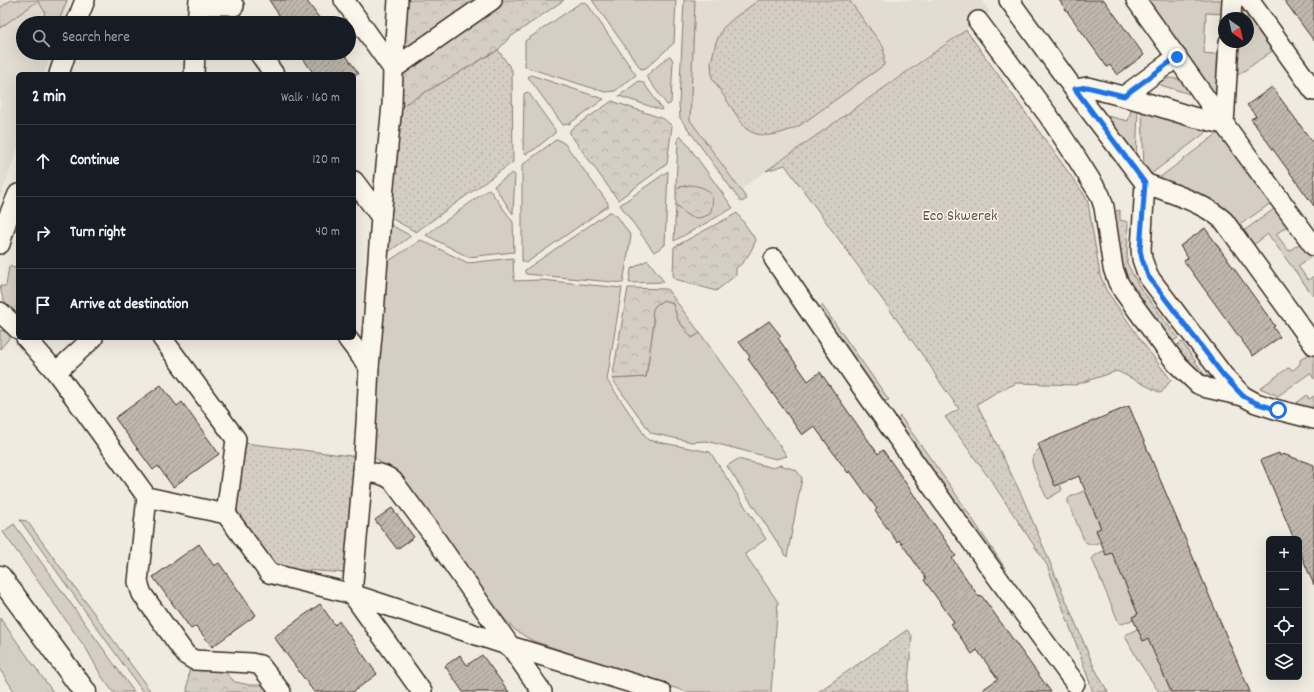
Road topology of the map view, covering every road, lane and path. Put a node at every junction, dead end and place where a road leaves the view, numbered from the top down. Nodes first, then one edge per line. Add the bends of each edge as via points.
1 (85, 0) edge
2 (344, 0) edge
3 (398, 0) edge
4 (492, 0) edge
5 (1009, 0) edge
6 (1136, 0) edge
7 (1232, 0) edge
8 (1249, 0) edge
9 (198, 9) edge
10 (236, 10) edge
11 (1231, 12) edge
12 (79, 16) edge
13 (355, 16) edge
14 (356, 17) edge
15 (978, 22) dead end
16 (1229, 48) edge
17 (1177, 57) junction
18 (64, 60) edge
19 (195, 60) edge
20 (264, 60) edge
21 (393, 69) junction
22 (60, 72) edge
23 (194, 72) edge
24 (273, 72) edge
25 (1075, 89) junction
26 (1314, 91) edge
27 (1124, 96) junction
28 (1224, 124) junction
29 (1145, 183) junction
30 (356, 184) edge
31 (16, 199) edge
32 (381, 217) junction
33 (0, 244) edge
34 (1314, 246) edge
35 (774, 259) dead end
36 (0, 312) edge
37 (16, 327) edge
38 (28, 340) edge
39 (91, 340) edge
40 (163, 340) edge
41 (349, 340) edge
42 (1314, 345) edge
43 (369, 367) junction
44 (56, 372) junction
45 (1243, 396) junction
46 (1314, 419) edge
47 (363, 472) junction
48 (147, 497) junction
49 (226, 514) junction
50 (0, 577) edge
51 (352, 594) junction
52 (510, 646) junction
53 (1075, 683) dead end
54 (85, 692) edge
55 (281, 692) edge
56 (422, 692) edge
57 (542, 692) edge
58 (661, 692) edge

1 - 12 street
2 - 13 street
3 - 21 street
4 - 21 street
5 - 25 street
6 - 17 street
7 - 11 street
8 - 26 street
9 - 10 street via 228,5
14 - 21 street
15 - 45 street via 1048,115 1100,195 1113,268 1124,292 1188,376 1207,388
16 - 28 street
17 - 27 street
17 - 28 street
18 - 22 street
19 - 23 street
20 - 24 street
21 - 32 street
25 - 27 street via 1087,87
25 - 29 street
27 - 28 street
28 - 34 street
29 - 42 street via 1198,204 1224,221
29 - 45 street via 1140,250 1148,276 1223,375
30 - 32 street
31 - 33 street
32 - 43 street
35 - 53 street via 983,558
36 - 37 street
38 - 44 street
39 - 44 street
40 - 49 street via 236,439
41 - 43 street
43 - 47 street
44 - 48 street
45 - 46 street via 1264,405
47 - 51 street
47 - 52 street via 382,474 393,482
48 - 49 street
48 - 55 street via 138,582 142,594 186,655 194,660 251,663 260,666
49 - 51 street via 269,573
50 - 54 street
51 - 52 street
51 - 56 street
52 - 57 street
52 - 58 street

